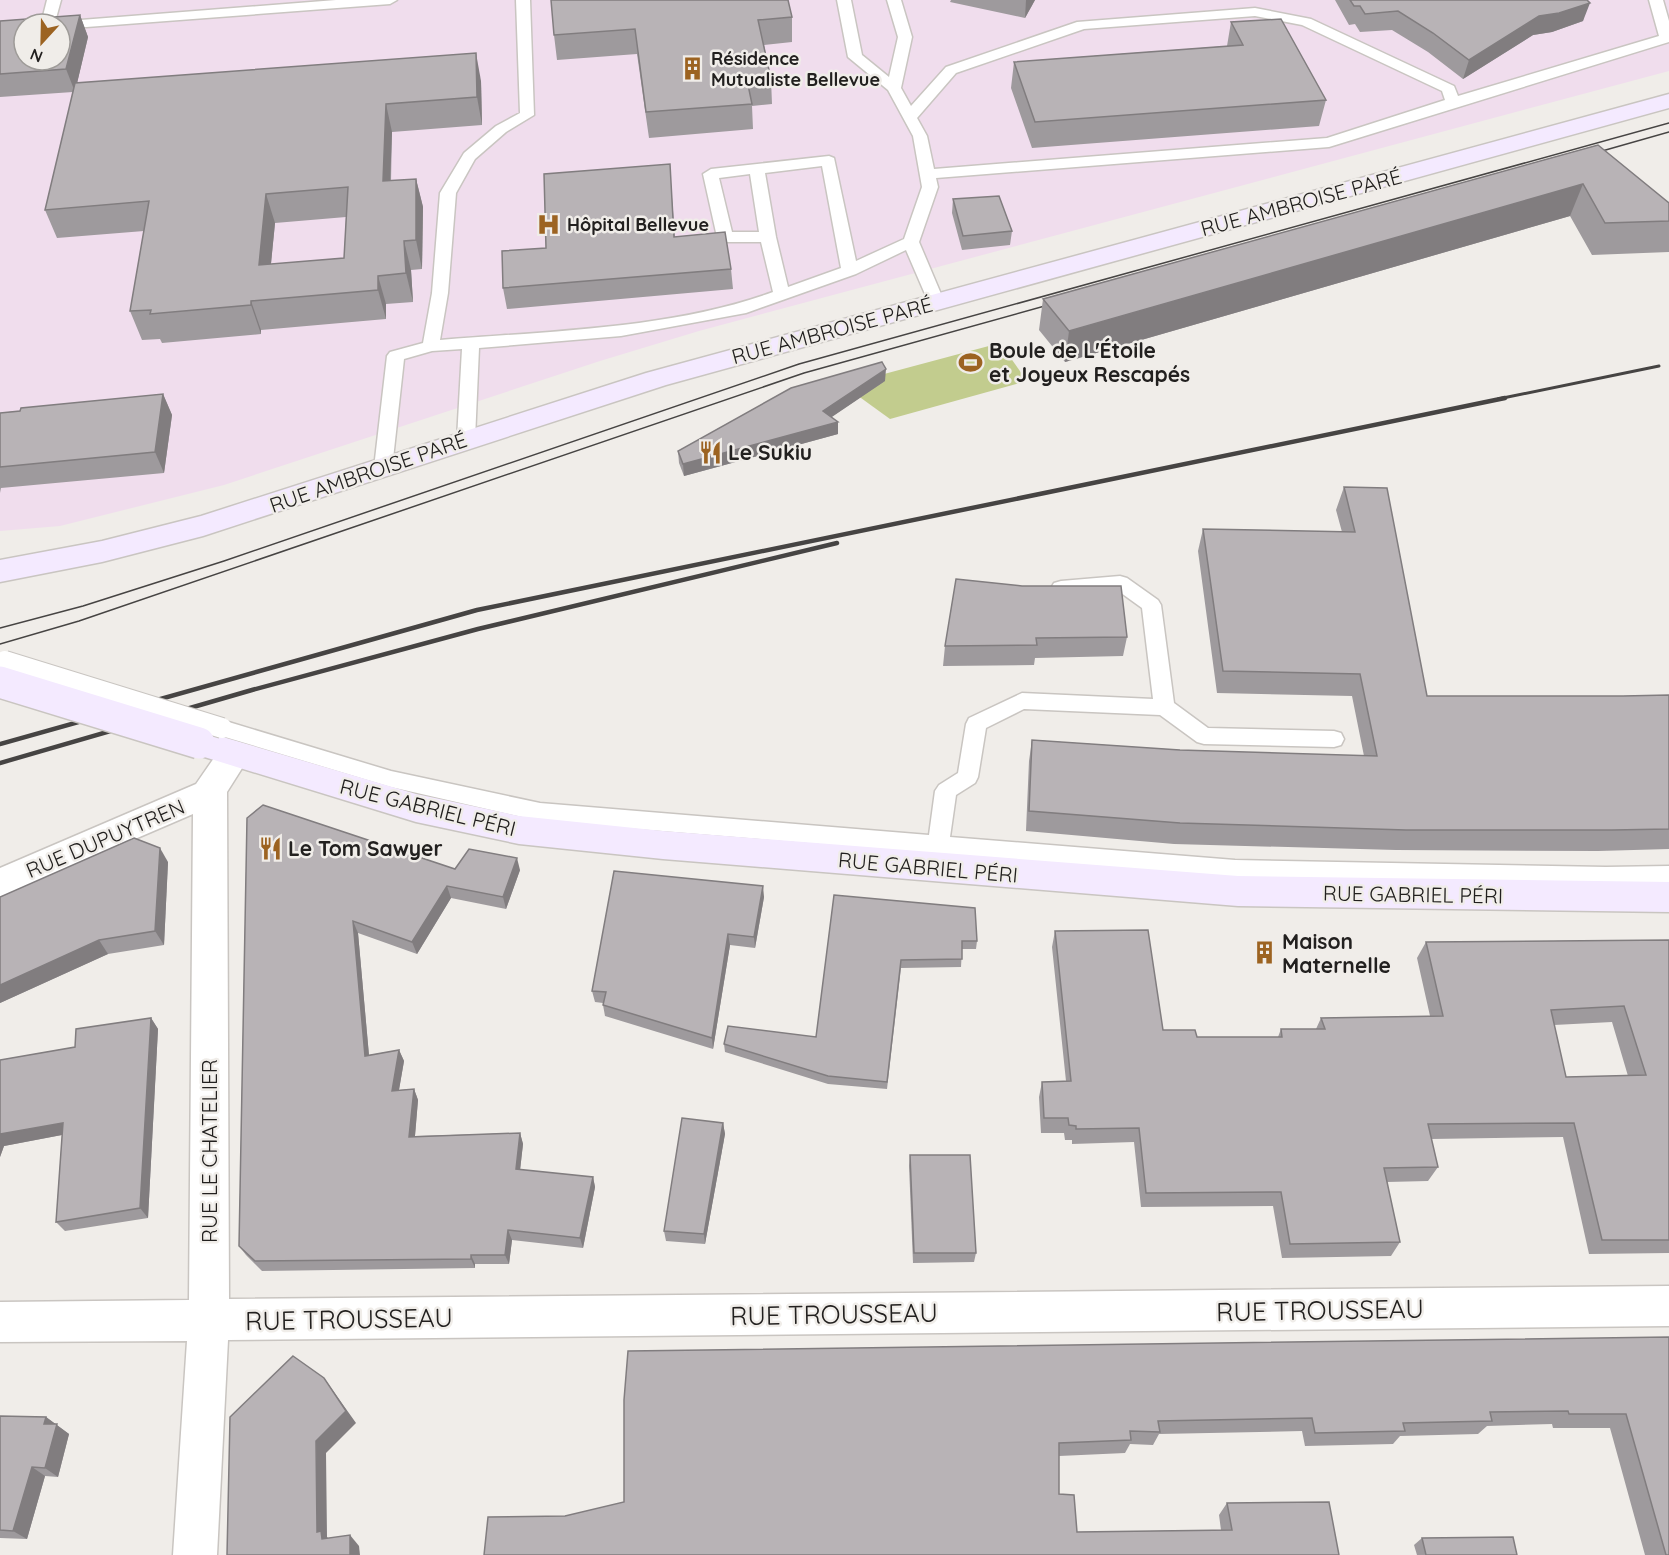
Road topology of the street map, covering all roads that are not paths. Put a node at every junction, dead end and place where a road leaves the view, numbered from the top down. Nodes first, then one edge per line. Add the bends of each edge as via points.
1 (390, 0) edge
2 (522, 0) edge
3 (844, 0) edge
4 (894, 0) edge
5 (1656, 0) edge
6 (72, 24) edge
7 (894, 88) junction
8 (1669, 101) edge
9 (1453, 102) junction
10 (910, 117) junction
11 (757, 169) junction
12 (927, 174) junction
13 (768, 237) junction
14 (911, 242) junction
15 (850, 270) junction
16 (782, 294) junction
17 (936, 301) junction
18 (471, 343) junction
19 (431, 346) junction
20 (466, 439) junction
21 (383, 468) junction
22 (0, 571) edge
23 (1044, 590) edge
24 (2, 667) edge
25 (1164, 707) junction
26 (1334, 739) dead end
27 (219, 742) junction
28 (210, 792) junction
29 (938, 845) junction
30 (1669, 875) edge
31 (0, 883) edge
32 (1669, 897) edge
33 (1669, 1306) edge
34 (209, 1320) junction
35 (0, 1322) edge
36 (195, 1555) edge

1 - 6 lane
2 - 19 lane via 527,115 501,129 469,156 448,193 440,293
3 - 7 lane via 855,57
4 - 7 lane via 905,37
5 - 9 lane via 1668,39
7 - 10 lane
8 - 17 main road, RUE AMBROISE PARÉ
9 - 10 lane via 1449,89 1306,22 1255,12 1082,25 951,70
9 - 12 lane via 1329,142
10 - 12 lane via 920,136
11 - 13 lane
11 - 13 lane via 711,174 725,237
11 - 15 lane via 829,161
12 - 14 lane via 930,187
13 - 16 lane
14 - 15 lane
14 - 17 lane
15 - 16 lane
16 - 18 lane via 746,308 621,331
17 - 20 main road, RUE AMBROISE PARÉ via 656,379
18 - 19 lane
18 - 20 lane
19 - 21 lane via 396,356
20 - 21 main road, RUE AMBROISE PARÉ
21 - 22 main road, RUE AMBROISE PARÉ via 148,541
23 - 25 lane via 1120,583 1151,605
24 - 27 main road, bridge
25 - 26 lane via 1204,736
25 - 29 lane via 1022,701 976,724 968,777 946,791
27 - 28 street
27 - 29 lane, RUE GABRIEL PÉRI via 540,812
27 - 32 main road, RUE GABRIEL PÉRI via 416,808 519,830 1238,891
28 - 31 street, RUE DUPUYTREN
28 - 34 street, RUE LE CHATELIER
29 - 30 lane, RUE GABRIEL PÉRI via 1235,869
33 - 34 street, RUE TROUSSEAU
34 - 35 street, RUE TROUSSEAU
34 - 36 street, RUE LE CHATELIER

